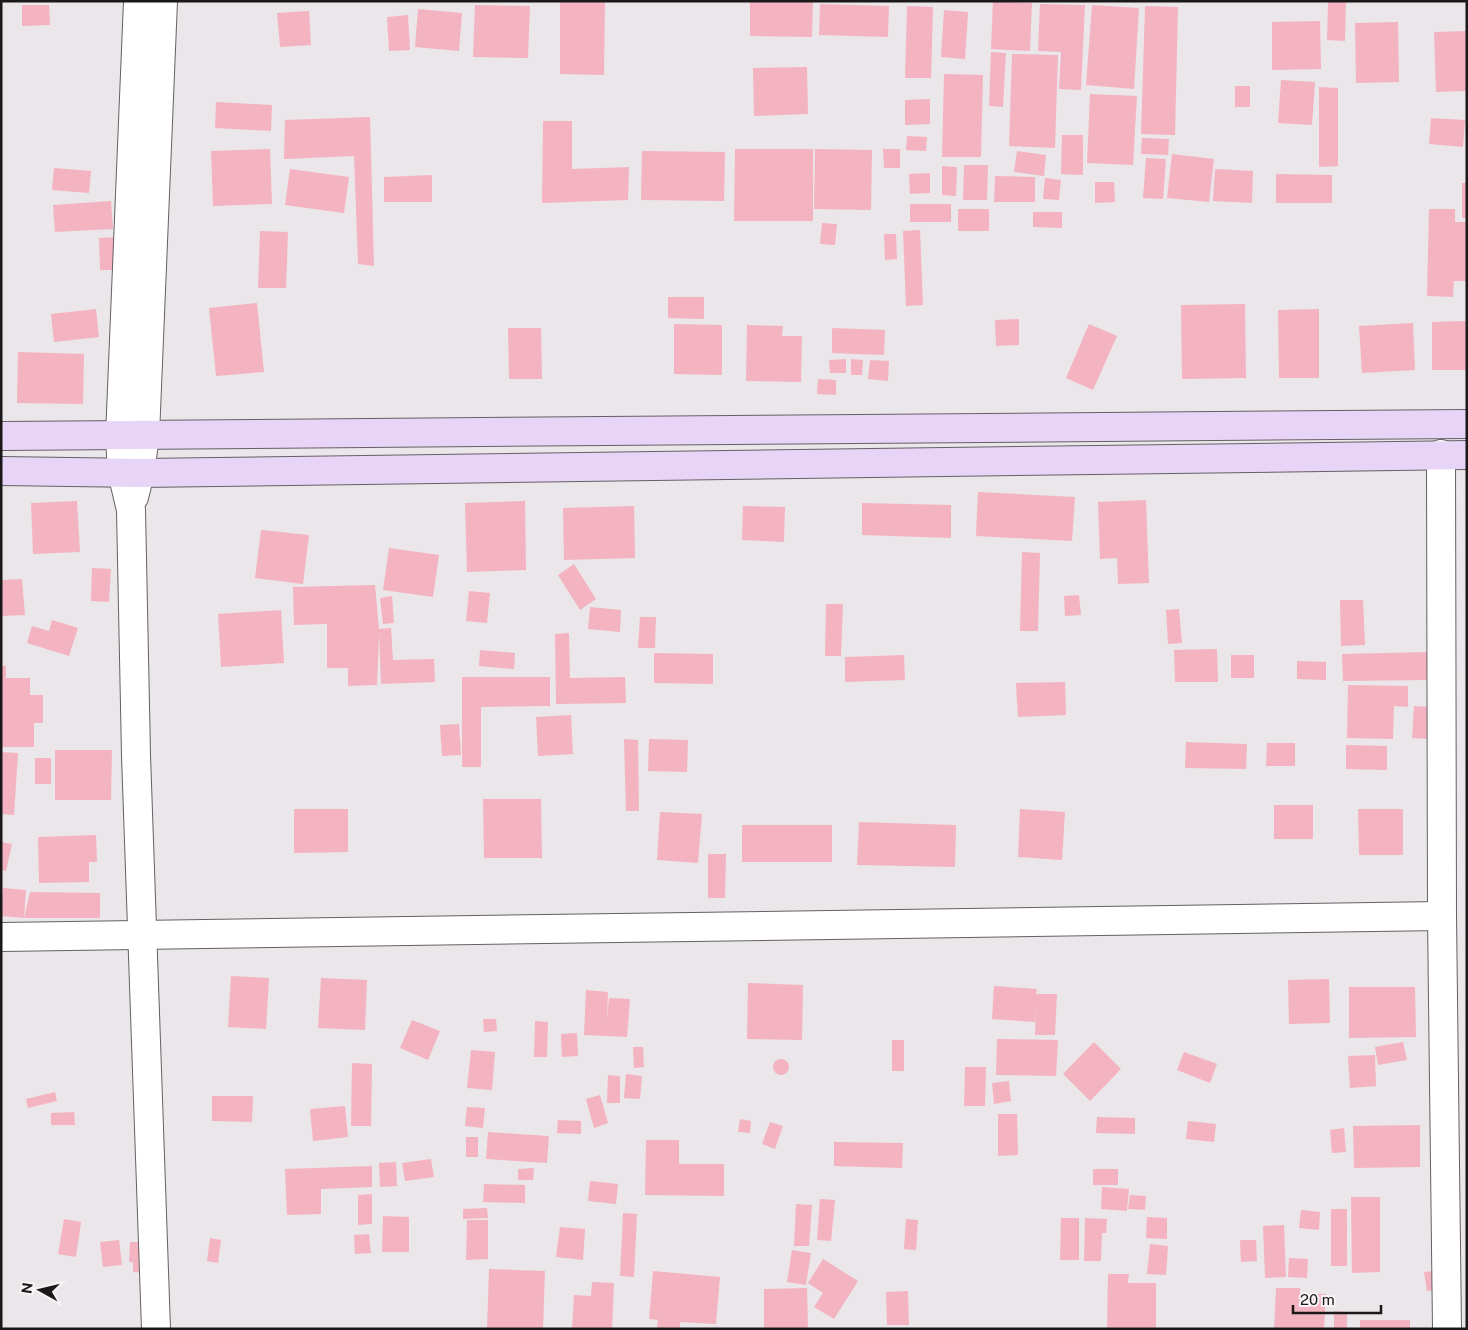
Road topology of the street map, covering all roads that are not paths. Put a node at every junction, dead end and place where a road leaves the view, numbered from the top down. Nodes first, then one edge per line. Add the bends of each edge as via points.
1 (138, 1) edge
2 (163, 1) edge
3 (1467, 424) edge
4 (1, 436) edge
5 (132, 436) junction
6 (1454, 454) edge
7 (1, 470) edge
8 (131, 472) junction
9 (1442, 916) junction
10 (143, 934) junction
11 (1, 937) edge
12 (156, 1329) edge
13 (1447, 1329) edge

1 - 5 street
2 - 5 street
3 - 5 street
4 - 5 street
5 - 8 street
6 - 8 street
6 - 9 street
7 - 8 street
8 - 10 street
9 - 10 street
9 - 13 street
10 - 11 street
10 - 12 street

